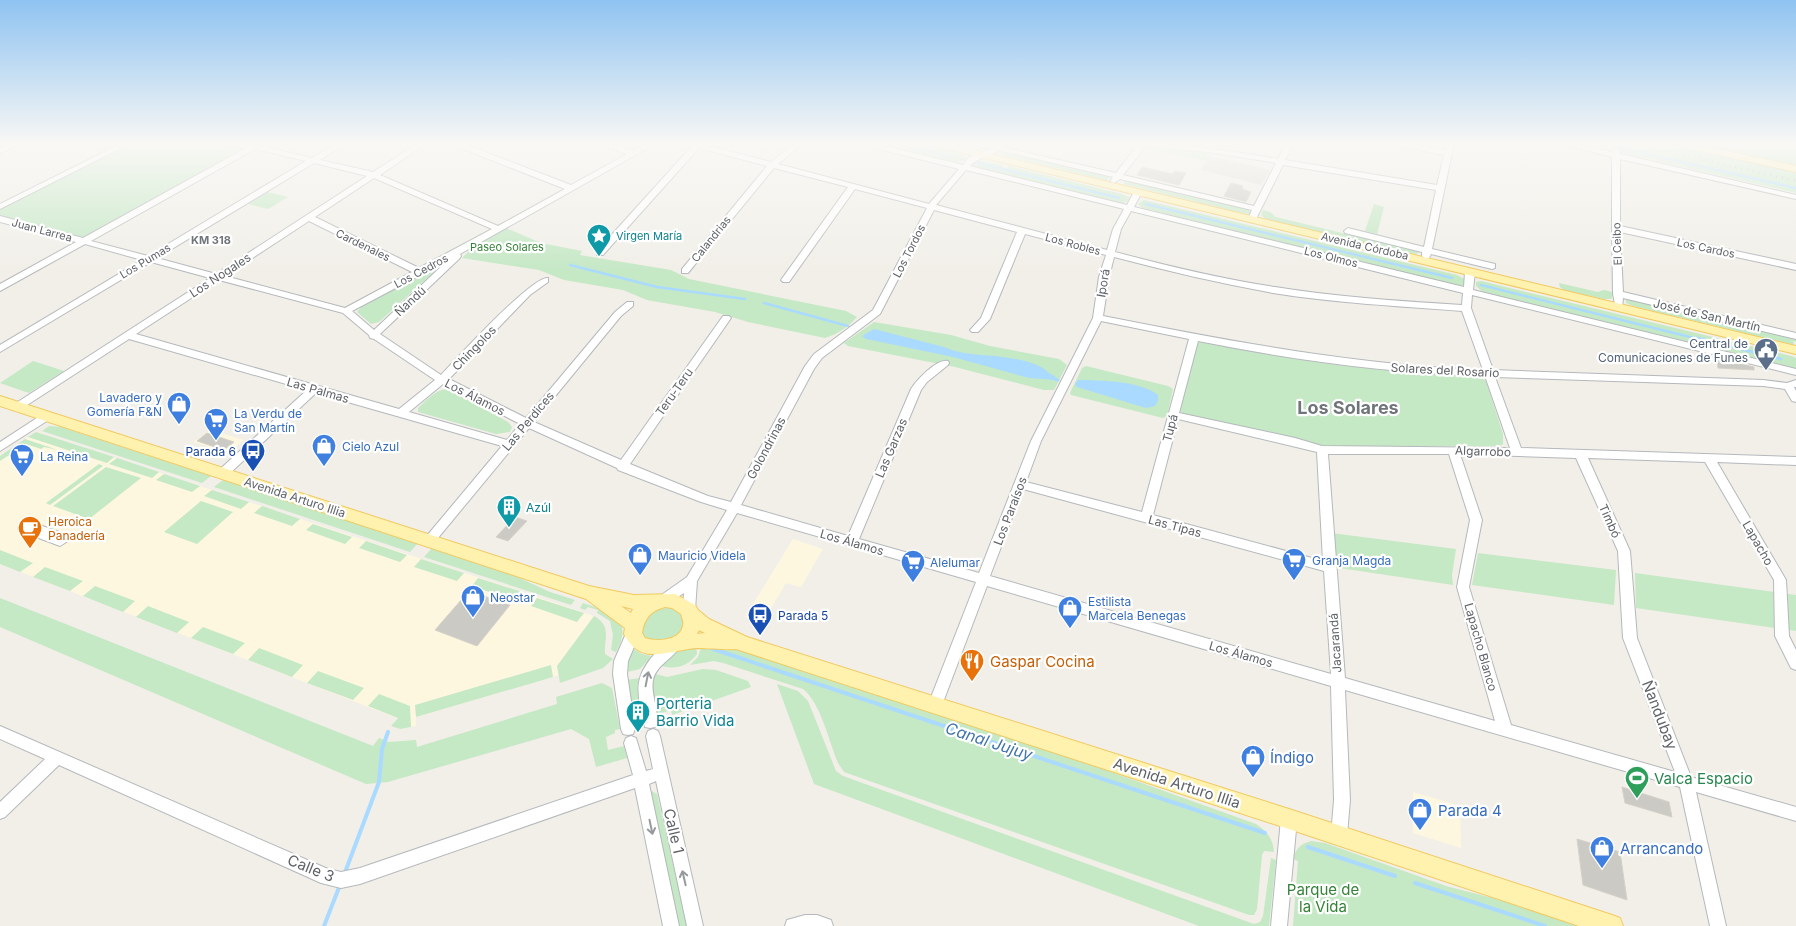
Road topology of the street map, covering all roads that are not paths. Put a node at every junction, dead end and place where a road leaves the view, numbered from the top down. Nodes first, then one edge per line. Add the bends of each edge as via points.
1 (41, 186) edge
2 (181, 186) edge
3 (269, 186) edge
4 (357, 186) edge
5 (400, 186) edge
6 (566, 186) edge
7 (574, 186) edge
8 (661, 186) edge
9 (755, 186) edge
10 (853, 186) joint
11 (947, 186) edge
12 (1041, 186) edge
13 (1116, 186) edge
14 (1155, 186) edge
15 (1269, 186) edge
16 (1429, 186) edge
17 (1616, 186) edge
18 (1758, 186) edge
19 (571, 188) junction
20 (1440, 188) joint
21 (1138, 192) junction
22 (1796, 195) edge
23 (931, 206) junction
24 (0, 207) edge
25 (1129, 208) junction
26 (1255, 214) junction
27 (308, 218) junction
28 (0, 219) edge
29 (1616, 228) junction
30 (498, 229) junction
31 (1022, 230) junction
32 (1348, 231) dead end
33 (84, 241) junction
34 (468, 246) junction
35 (600, 253) dead end
36 (1109, 254) junction
37 (1426, 255) junction
38 (150, 259) junction
39 (1492, 266) dead end
40 (1796, 267) edge
41 (685, 271) dead end
42 (419, 272) junction
43 (1470, 272) junction
44 (217, 277) junction
45 (545, 280) dead end
46 (786, 280) dead end
47 (0, 288) edge
48 (1468, 291) junction
49 (1618, 294) junction
50 (630, 304) dead end
51 (1619, 307) junction
52 (1466, 308) junction
53 (346, 311) junction
54 (726, 318) dead end
55 (1098, 318) junction
56 (856, 329) joint
57 (975, 330) dead end
58 (127, 335) junction
59 (373, 336) junction
60 (1796, 336) edge
61 (1194, 337) junction
62 (0, 349) edge
63 (1796, 350) edge
64 (944, 363) dead end
65 (1796, 372) edge
66 (1488, 373) junction
67 (1069, 375) joint
68 (442, 380) junction
69 (1792, 384) edge
70 (314, 389) junction
71 (1796, 399) edge
72 (0, 401) edge
73 (17, 407) junction
74 (401, 413) junction
75 (1174, 415) junction
76 (46, 416) junction
77 (528, 423) junction
78 (509, 444) junction
79 (0, 447) edge
80 (1322, 450) junction
81 (1453, 450) junction
82 (1518, 452) junction
83 (1580, 454) junction
84 (1709, 458) junction
85 (1796, 461) edge
86 (622, 467) junction
87 (222, 473) junction
88 (1020, 484) junction
89 (734, 508) junction
90 (1146, 518) junction
91 (25, 526) dead end
92 (63, 540) dead end
93 (429, 540) junction
94 (851, 542) junction
95 (1330, 568) junction
96 (983, 580) junction
97 (690, 581) junction
98 (1627, 591) joint
99 (589, 593) junction
100 (661, 601) junction
101 (690, 612) junction
102 (633, 629) junction
103 (741, 643) junction
104 (676, 644) junction
105 (1796, 664) edge
106 (1338, 682) junction
107 (935, 705) junction
108 (650, 723) junction
109 (629, 729) junction
110 (1505, 730) junction
111 (0, 732) edge
112 (58, 758) junction
113 (660, 772) junction
114 (641, 779) junction
115 (1686, 782) junction
116 (0, 812) edge
117 (1796, 814) edge
118 (1289, 819) junction
119 (1339, 836) junction
120 (672, 926) edge
121 (695, 926) edge
122 (793, 926) edge
123 (825, 926) edge
124 (1279, 926) edge
125 (1612, 926) edge
126 (1718, 926) edge

1 - 24 street
2 - 33 street
3 - 38 street, Los Pumas
4 - 27 street, Los Nogales
5 - 30 street
6 - 19 street
7 - 19 street, Los Cedros
8 - 35 street
9 - 41 street, Calandrias
10 - 23 street, Los Robles
10 - 46 street
11 - 23 street, Los Tordos
12 - 25 street, Los Olmos
13 - 21 main road, Avenida Córdoba
14 - 26 street
15 - 26 street
16 - 20 street
17 - 29 street, El Ceibo
18 - 22 street
19 - 30 street, Los Cedros
20 - 37 street
21 - 25 street, Iporá
21 - 26 main road, Avenida Córdoba
23 - 31 street, Los Robles
23 - 56 street, Los Tordos via 877,312
25 - 36 street, Iporá via 1117,229
25 - 48 street, Los Olmos
26 - 37 main road, Avenida Córdoba
27 - 42 street, Cardenales
27 - 44 street, Los Nogales
28 - 33 street, Juan Larrea
29 - 40 street, Los Cardos
29 - 49 street, El Ceibo
30 - 34 street, Los Cedros
31 - 36 street, Los Robles
31 - 57 street via 985,319
32 - 37 street
33 - 38 street, Los Álamos
33 - 47 street
34 - 42 street, Los Cedros
34 - 59 street, Ñandú
36 - 52 street, Los Robles via 1274,290
36 - 55 street, Iporá
37 - 39 street
37 - 43 main road, Avenida Córdoba
38 - 44 street, Los Álamos
38 - 62 street, Los Pumas
42 - 53 street, Los Cedros
43 - 48 street
43 - 51 main road, Avenida Córdoba
44 - 53 street, Los Álamos
44 - 58 street, Los Nogales
45 - 68 street, Chingolos via 527,293
48 - 52 street
48 - 65 street, Los Olmos
49 - 51 street, El Ceibo
49 - 60 street, José de San Martín
50 - 77 street, Las Perdices via 618,314
51 - 63 main road, Avenida Córdoba
52 - 66 street
53 - 59 street, Los Álamos
54 - 86 street, Teru-Teru
55 - 61 street, Solares del Rosario
55 - 67 street, Iporá
56 - 89 street, Golondrinas via 818,356 809,368
58 - 70 street, Las Palmas
58 - 73 street, Los Nogales
59 - 68 street, Los Álamos
61 - 66 street, Solares del Rosario via 1342,362 1425,371
61 - 75 street, Tupá
64 - 94 street, Las Garzas via 916,389
66 - 69 street, Solares del Rosario
66 - 82 street
67 - 88 street, Los Paraísos via 1036,441
68 - 74 street, Chingolos
68 - 77 street, Los Álamos
69 - 71 street
70 - 74 street, Las Palmas
70 - 87 street
72 - 73 main road, Avenida Arturo Illia
73 - 76 main road, Avenida Arturo Illia
74 - 78 street, Las Palmas
75 - 80 street, Algarrobo
75 - 90 street, Tupá
76 - 79 street
76 - 87 main road, Avenida Arturo Illia
77 - 78 street, Las Perdices
77 - 86 street, Los Álamos
78 - 93 street, Las Perdices
80 - 81 street, Algarrobo
80 - 95 street, Jacarandá
81 - 82 street, Algarrobo
81 - 110 street, Lapacho Blanco via 1476,520 1463,587
82 - 83 street, Algarrobo
83 - 84 street, Algarrobo
83 - 98 street, Timbó via 1624,551
84 - 85 street, Algarrobo
84 - 105 street, Lapacho via 1780,580 1782,636
86 - 89 street, Los Álamos
87 - 93 main road, Avenida Arturo Illia
88 - 90 street, Las Tipas
88 - 96 street, Los Paraísos
89 - 94 street, Los Álamos
89 - 97 street, Golondrinas
90 - 95 street, Las Tipas
91 - 92 street
93 - 99 main road, Avenida Arturo Illia
94 - 96 street, Los Álamos
95 - 106 street, Jacarandá
96 - 106 street, Los Álamos
96 - 107 street, Los Paraísos
97 - 100 street, Golondrinas
97 - 101 street, Golondrinas
98 - 115 street, Ñandubay via 1630,638
99 - 100 main road, Avenida Arturo Illia via 634,602
99 - 102 main road, Avenida Arturo Illia
100 - 101 main road via 675,601
100 - 102 main road via 641,611
101 - 103 main road, Avenida Arturo Illia via 706,627
101 - 104 main road via 690,629
102 - 104 main road via 636,640 643,646 663,649
102 - 109 street, Calle 1 via 621,661 620,674
103 - 104 main road, Avenida Arturo Illia via 717,640
103 - 107 main road, Avenida Arturo Illia
108 -> 104 street, Calle 1 via 645,682 649,670
106 - 110 street, Los Álamos
106 - 119 street, Jacarandá via 1342,800
107 - 118 main road, Avenida Arturo Illia
108 - 109 street
108 - 113 street, Calle 1
109 - 114 street, Calle 1
110 - 115 street, Los Álamos
111 - 112 street, Calle 3
112 - 114 street, Calle 3 via 327,877 342,880
112 - 116 street
113 - 114 street, Calle 3
121 -> 113 street, Calle 1
114 -> 120 street, Calle 1
115 - 117 street, Los Álamos
115 - 126 street, Ñandubay
118 - 119 main road, Avenida Arturo Illia
118 - 124 street
119 - 125 main road, Avenida Arturo Illia
122 - 123 street via 804,922

